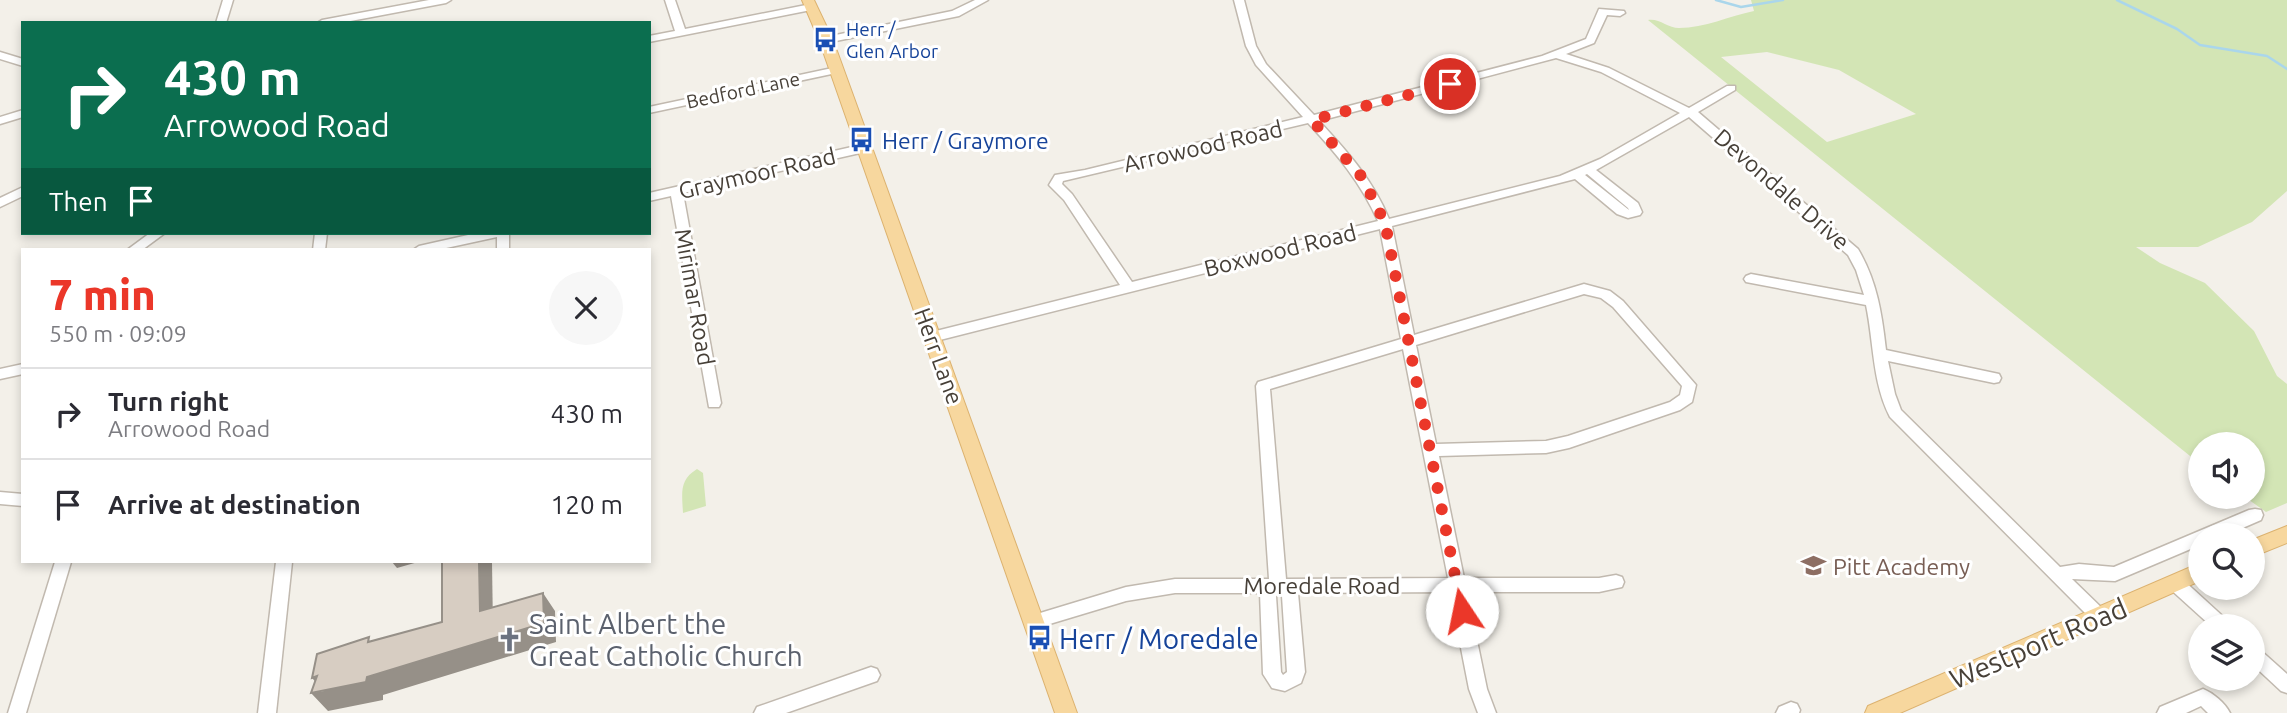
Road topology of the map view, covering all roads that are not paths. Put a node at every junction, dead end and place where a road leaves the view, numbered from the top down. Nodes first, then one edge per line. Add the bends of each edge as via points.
1 (228, 0) edge
2 (446, 0) edge
3 (670, 0) edge
4 (983, 0) edge
5 (1239, 0) edge
6 (809, 4) edge
7 (1620, 13) dead end
8 (222, 21) edge
9 (333, 21) edge
10 (681, 33) junction
11 (651, 39) edge
12 (826, 40) junction
13 (1590, 41) junction
14 (1555, 54) junction
15 (0, 55) edge
16 (21, 62) edge
17 (837, 70) junction
18 (1605, 70) junction
19 (1731, 88) dead end
20 (651, 110) edge
21 (1690, 112) junction
22 (21, 114) edge
23 (1312, 120) junction
24 (0, 121) edge
25 (865, 148) junction
26 (676, 191) junction
27 (21, 192) edge
28 (651, 197) edge
29 (0, 203) edge
30 (1385, 223) junction
31 (156, 235) edge
32 (486, 235) edge
33 (136, 248) edge
34 (428, 248) edge
35 (1751, 279) dead end
36 (1129, 288) junction
37 (1871, 300) junction
38 (932, 337) junction
39 (1409, 341) junction
40 (1879, 354) junction
41 (21, 369) edge
42 (0, 374) edge
43 (1994, 378) dead end
44 (714, 403) dead end
45 (1431, 450) junction
46 (0, 498) edge
47 (21, 500) edge
48 (2255, 515) dead end
49 (2236, 523) edge
50 (2287, 534) edge
51 (2188, 543) edge
52 (2265, 543) edge
53 (62, 563) edge
54 (284, 563) edge
55 (2056, 574) junction
56 (2188, 577) edge
57 (1616, 582) dead end
58 (2175, 583) junction
59 (1278, 584) junction
60 (1457, 586) junction
61 (2209, 614) edge
62 (2099, 616) junction
63 (1033, 622) junction
64 (2265, 665) edge
65 (871, 675) dead end
66 (2287, 685) edge
67 (17, 713) edge
68 (267, 713) edge
69 (763, 713) edge
70 (1066, 713) edge
71 (1487, 713) edge
72 (1876, 713) edge
73 (2166, 713) edge
74 (2221, 713) edge

1 - 8 street
2 - 9 street
3 - 10 street
4 - 12 street via 954,14
5 - 23 street via 1256,57
6 - 10 street
6 - 12 main road, Herr Lane
7 - 13 street via 1602,13
10 - 11 street
12 - 17 main road, Herr Lane
13 - 14 street, Arrowood Road
13 - 18 street via 1593,57
14 - 18 street, Devondale Drive
14 - 23 street, Arrowood Road
15 - 16 street
17 - 20 street, Bedford Lane
17 - 25 main road, Herr Lane
18 - 21 street, Devondale Drive
19 - 21 street, Boxwood Road
21 - 30 street, Boxwood Road via 1582,171
21 - 37 street, Devondale Drive via 1846,245 1862,266
22 - 24 street
23 - 30 street via 1362,177
23 - 36 street, Arrowood Road via 1055,181
25 - 26 street, Graymoor Road
25 - 38 main road, Herr Lane
26 - 28 street, Graymoor Road
26 - 44 street, Mirimar Road
27 - 29 street
30 - 36 street, Boxwood Road
30 - 39 street
31 - 33 street
32 - 34 street
35 - 37 street
36 - 38 street, Boxwood Road
37 - 40 street, Devondale Drive
38 - 63 main road, Herr Lane
39 - 45 street
39 - 45 street via 1577,290 1597,291 1618,304 1686,378 1690,392 1683,402 1569,442 1546,447
39 - 59 street via 1264,386
40 - 43 street
40 - 55 street, Devondale Drive via 1888,397 1902,422
41 - 42 street
45 - 60 street
46 - 47 street
48 - 49 street
50 - 52 main road
51 - 55 street via 2115,573
53 - 67 street
54 - 68 street
55 - 62 street, Devondale Drive
56 - 58 main road, Westport Road
57 - 60 street, Moredale Road
58 - 61 street
58 - 62 main road, Westport Road
59 - 59 street via 1290,592 1296,673 1285,683 1272,674 1268,593
59 - 60 street, Moredale Road
59 - 63 street, Moredale Road via 1155,588
60 - 71 street
62 - 72 main road, Westport Road
63 - 70 main road, Herr Lane
64 - 66 street
65 - 69 street
73 - 74 street via 2203,697

